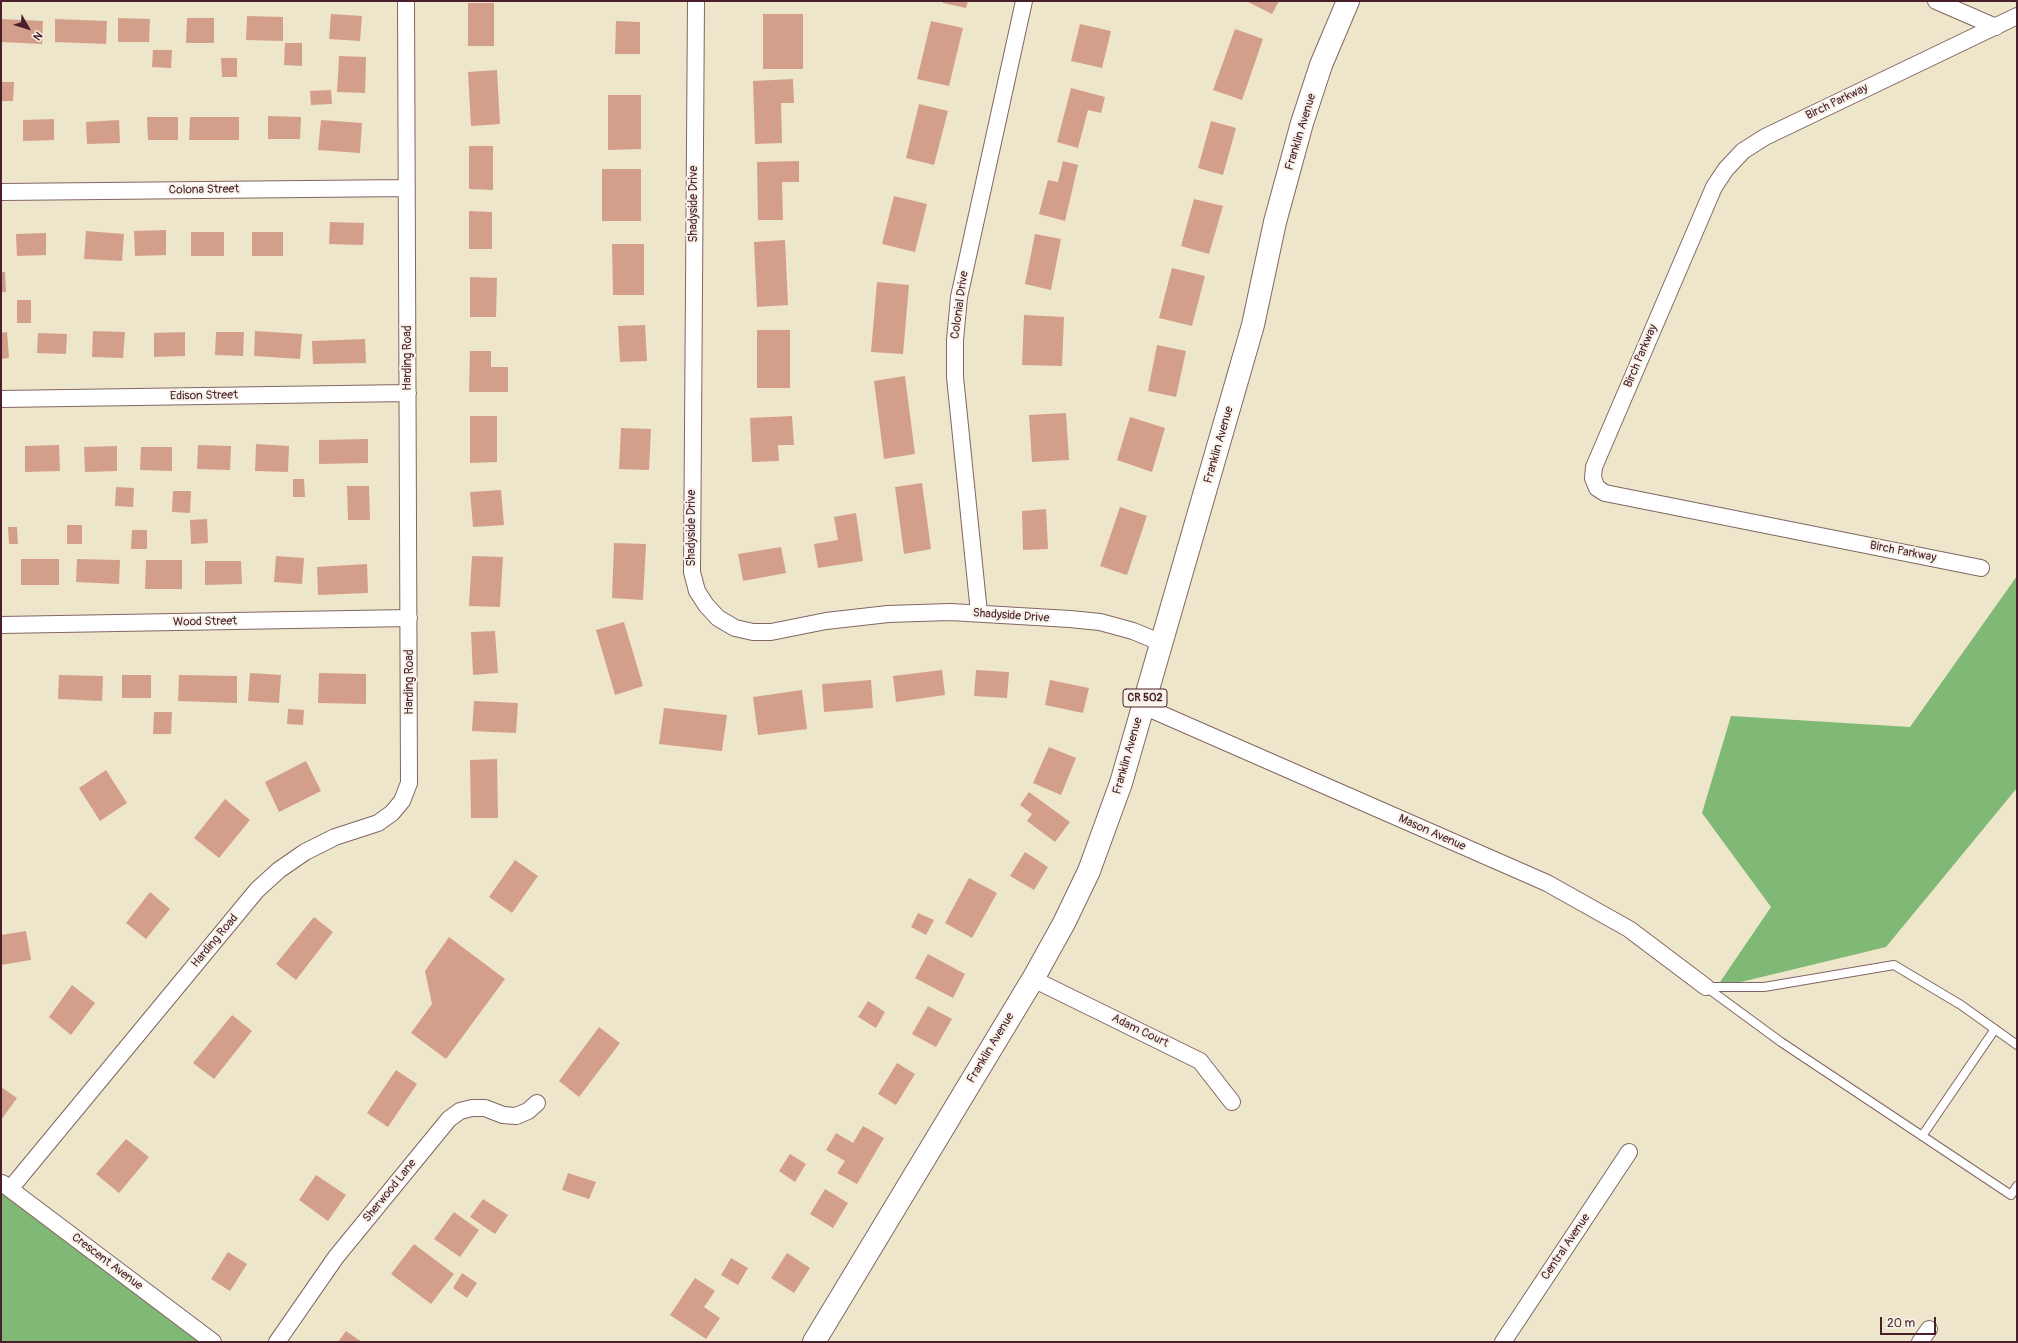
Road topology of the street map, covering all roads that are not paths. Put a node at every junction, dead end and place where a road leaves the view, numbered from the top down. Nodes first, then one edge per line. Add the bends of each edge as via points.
1 (406, 1) edge
2 (696, 1) edge
3 (1024, 1) edge
4 (1348, 1) edge
5 (1936, 1) edge
6 (2017, 16) edge
7 (1996, 26) junction
8 (407, 188) junction
9 (1, 192) edge
10 (408, 393) junction
11 (1, 399) edge
12 (1981, 568) dead end
13 (979, 613) junction
14 (409, 618) junction
15 (1, 625) edge
16 (1162, 643) junction
17 (1142, 706) junction
18 (1033, 979) junction
19 (1706, 988) junction
20 (1995, 1029) junction
21 (2017, 1045) edge
22 (1232, 1102) dead end
23 (537, 1103) dead end
24 (1922, 1136) junction
25 (1630, 1152) dead end
26 (6, 1186) edge
27 (2017, 1186) edge
28 (1929, 1328) dead end
29 (213, 1342) edge
30 (277, 1342) edge
31 (814, 1342) edge
32 (1503, 1342) edge
33 (1920, 1342) edge

1 - 8 street, Harding Road
2 - 13 street, Shadyside Drive via 692,572 697,591 718,618 735,628 753,632 771,632 826,621 888,614
3 - 13 street, Colonial Drive via 959,296 955,340 955,377
4 - 16 main road, Franklin Avenue / CR 502 via 1321,65 1302,123 1275,222 1253,325
5 - 7 street
6 - 7 street, Birch Parkway
7 - 12 street, Birch Parkway via 1765,136 1726,169 1707,202 1594,467 1593,478 1597,488 1604,493
8 - 9 street, Colona Street
8 - 10 street, Harding Road
10 - 11 street, Edison Street
10 - 14 street, Harding Road
13 - 16 street, Shadyside Drive via 1100,622 1133,631
14 - 15 street, Wood Street
14 - 26 street, Harding Road via 410,775 402,801 392,813 378,823 335,837 305,852 279,870 257,890
16 - 17 main road, Franklin Avenue / CR 502
17 - 18 main road, Franklin Avenue / CR 502 via 1109,818 1089,871
17 - 19 street, Mason Avenue via 1547,883 1629,929
18 - 22 street, Adam Court via 1200,1061
18 - 31 main road, Franklin Avenue / CR 502
19 - 20 lane via 1764,987 1894,965 1961,1005
19 - 24 lane via 1781,1042
20 - 21 lane
20 - 24 lane
23 - 30 street, Sherwood Lane via 528,1111 516,1116 503,1115 485,1108 472,1108 460,1111 449,1118 336,1257
24 - 27 lane via 2011,1195
25 - 32 street, Central Avenue
26 - 29 street, Crescent Avenue
28 - 33 street

